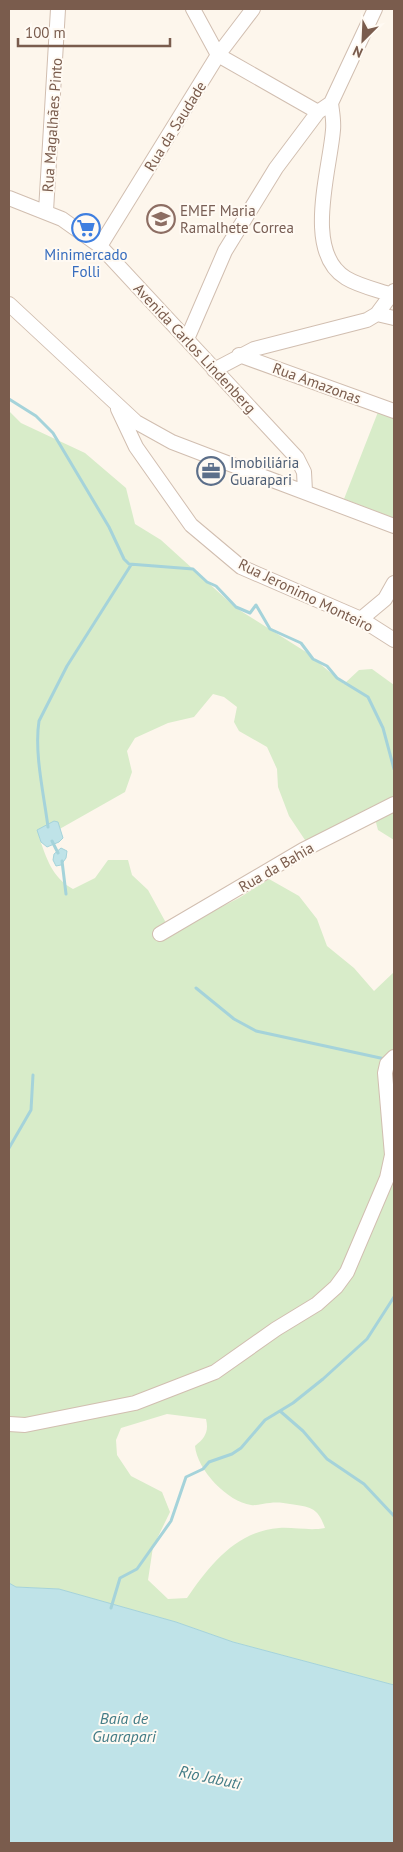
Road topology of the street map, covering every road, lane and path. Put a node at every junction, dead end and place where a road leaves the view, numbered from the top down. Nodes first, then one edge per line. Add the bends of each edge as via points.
1 (58, 9) edge
2 (193, 9) edge
3 (253, 9) edge
4 (374, 9) edge
5 (218, 55) junction
6 (331, 103) junction
7 (318, 112) junction
8 (9, 198) edge
9 (46, 211) junction
10 (100, 246) junction
11 (393, 293) edge
12 (9, 304) edge
13 (377, 314) junction
14 (394, 318) edge
15 (187, 339) junction
16 (239, 355) junction
17 (214, 370) junction
18 (115, 404) junction
19 (394, 411) edge
20 (305, 491) junction
21 (394, 526) edge
22 (394, 586) edge
23 (361, 619) junction
24 (394, 640) edge
25 (394, 804) edge
26 (160, 934) dead end
27 (394, 1057) edge
28 (9, 1424) edge

1 - 9 street, Rua Magalhães Pinto
2 - 5 street
3 - 5 street, Rua da Saudade
4 - 6 street
5 - 7 street
5 - 10 street, Rua da Saudade
6 - 7 street
6 - 11 street via 334,128 325,182 322,240 326,255 346,278
7 - 15 street via 276,168 226,251
8 - 9 street, Avenida Carlos Lindenberg
9 - 10 street, Avenida Carlos Lindenberg
10 - 15 street, Avenida Carlos Lindenberg
11 - 13 street
12 - 18 street
13 - 14 street
13 - 16 street via 356,324
15 - 17 street, Avenida Carlos Lindenberg
16 - 17 street
16 - 19 street, Rua Amazonas
17 - 20 street, Avenida Carlos Lindenberg via 297,458 304,472
18 - 20 street via 136,422 172,442
18 - 23 street, Rua Jeronimo Monteiro via 136,447 191,525 241,566
20 - 21 street
22 - 23 street via 385,599
23 - 24 street, Rua Jeronimo Monteiro
25 - 26 street, Rua da Bahia via 303,850
27 - 28 street via 387,1064 385,1073 392,1155 387,1178 347,1272 336,1286 317,1304 216,1372 135,1402 25,1425

